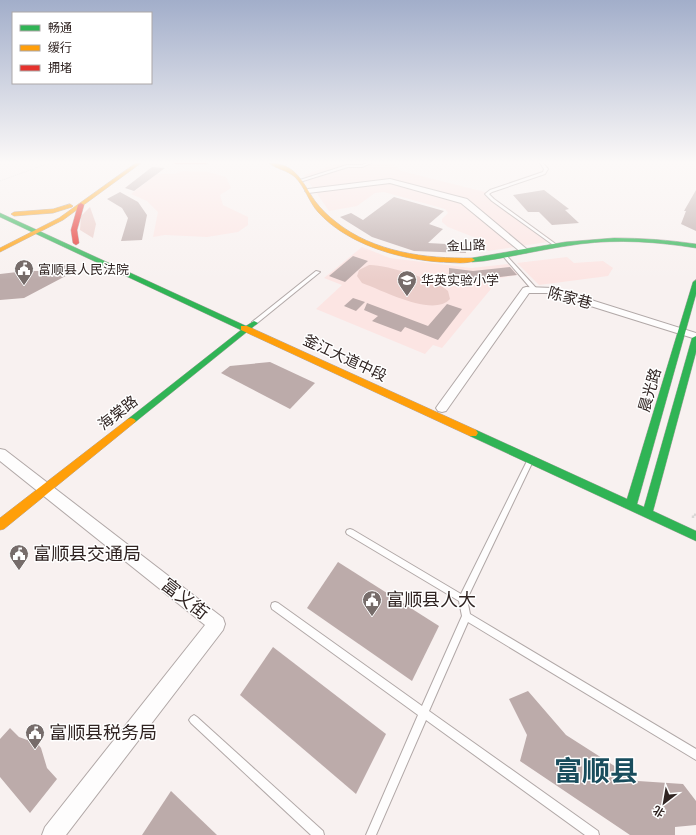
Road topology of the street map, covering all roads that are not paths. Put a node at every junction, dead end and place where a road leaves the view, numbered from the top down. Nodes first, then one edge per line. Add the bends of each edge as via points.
1 (76, 202) edge
2 (85, 202) edge
3 (314, 202) edge
4 (465, 202) edge
5 (496, 202) edge
6 (81, 205) junction
7 (70, 206) junction
8 (0, 208) edge
9 (7, 216) edge
10 (37, 228) junction
11 (4, 231) dead end
12 (0, 243) edge
13 (73, 245) junction
14 (42, 246) dead end
15 (556, 246) junction
16 (696, 246) edge
17 (27, 247) dead end
18 (526, 251) junction
19 (1, 252) edge
20 (504, 255) junction
21 (318, 272) dead end
22 (696, 282) edge
23 (535, 290) junction
24 (250, 325) junction
25 (681, 332) junction
26 (696, 337) edge
27 (326, 355) dead end
28 (442, 408) dead end
29 (0, 454) edge
30 (531, 460) junction
31 (44, 489) junction
32 (630, 493) junction
33 (654, 503) junction
34 (630, 506) junction
35 (647, 513) junction
36 (0, 525) edge
37 (350, 532) dead end
38 (696, 536) edge
39 (463, 599) junction
40 (275, 606) dead end
41 (466, 616) junction
42 (424, 714) junction
43 (194, 720) dead end
44 (696, 755) edge
45 (53, 835) edge
46 (319, 835) edge
47 (371, 835) edge
48 (594, 835) edge

1 - 7 main road
2 - 6 main road
3 - 20 main road, 金山路 via 330,219 372,244 389,250 468,260
4 - 18 street
5 - 15 lane
6 - 10 main road via 61,219
6 - 13 main road
7 - 9 main road via 53,211
7 - 10 main road
8 - 9 main road, 釜江大道中段
9 - 10 main road, 釜江大道中段
9 - 11 main road
10 - 12 main road
10 - 13 main road, 釜江大道中段
10 - 19 main road
13 - 14 main road
13 - 24 main road, 釜江大道中段
15 - 16 main road, 金山路 via 608,239 651,240
15 - 18 main road, 金山路
17 - 19 main road
18 - 20 main road, 金山路
20 - 23 lane
21 - 24 lane
22 - 25 main road, 晨光路
23 - 25 street, 陈家巷 via 550,290
23 - 28 street, 陈家巷 via 526,290
24 - 27 main road, 釜江大道中段
24 - 30 main road, 釜江大道中段
24 - 31 main road, 海棠路
25 - 26 street, 陈家巷
25 - 32 main road, 晨光路
26 - 33 main road, 晨光路
29 - 31 street, 富义街
30 - 34 main road, 釜江大道中段
30 - 39 lane
31 - 36 main road, 海棠路
31 - 45 street, 富义街 via 217,624
32 - 33 main road
32 - 34 main road, 晨光路
33 - 35 main road, 晨光路
34 - 35 main road, 釜江大道中段
35 - 38 main road, 釜江大道中段
37 - 39 lane
39 - 41 lane
40 - 42 lane
41 - 42 lane
41 - 44 lane
42 - 47 lane
42 - 48 lane
43 - 46 lane

